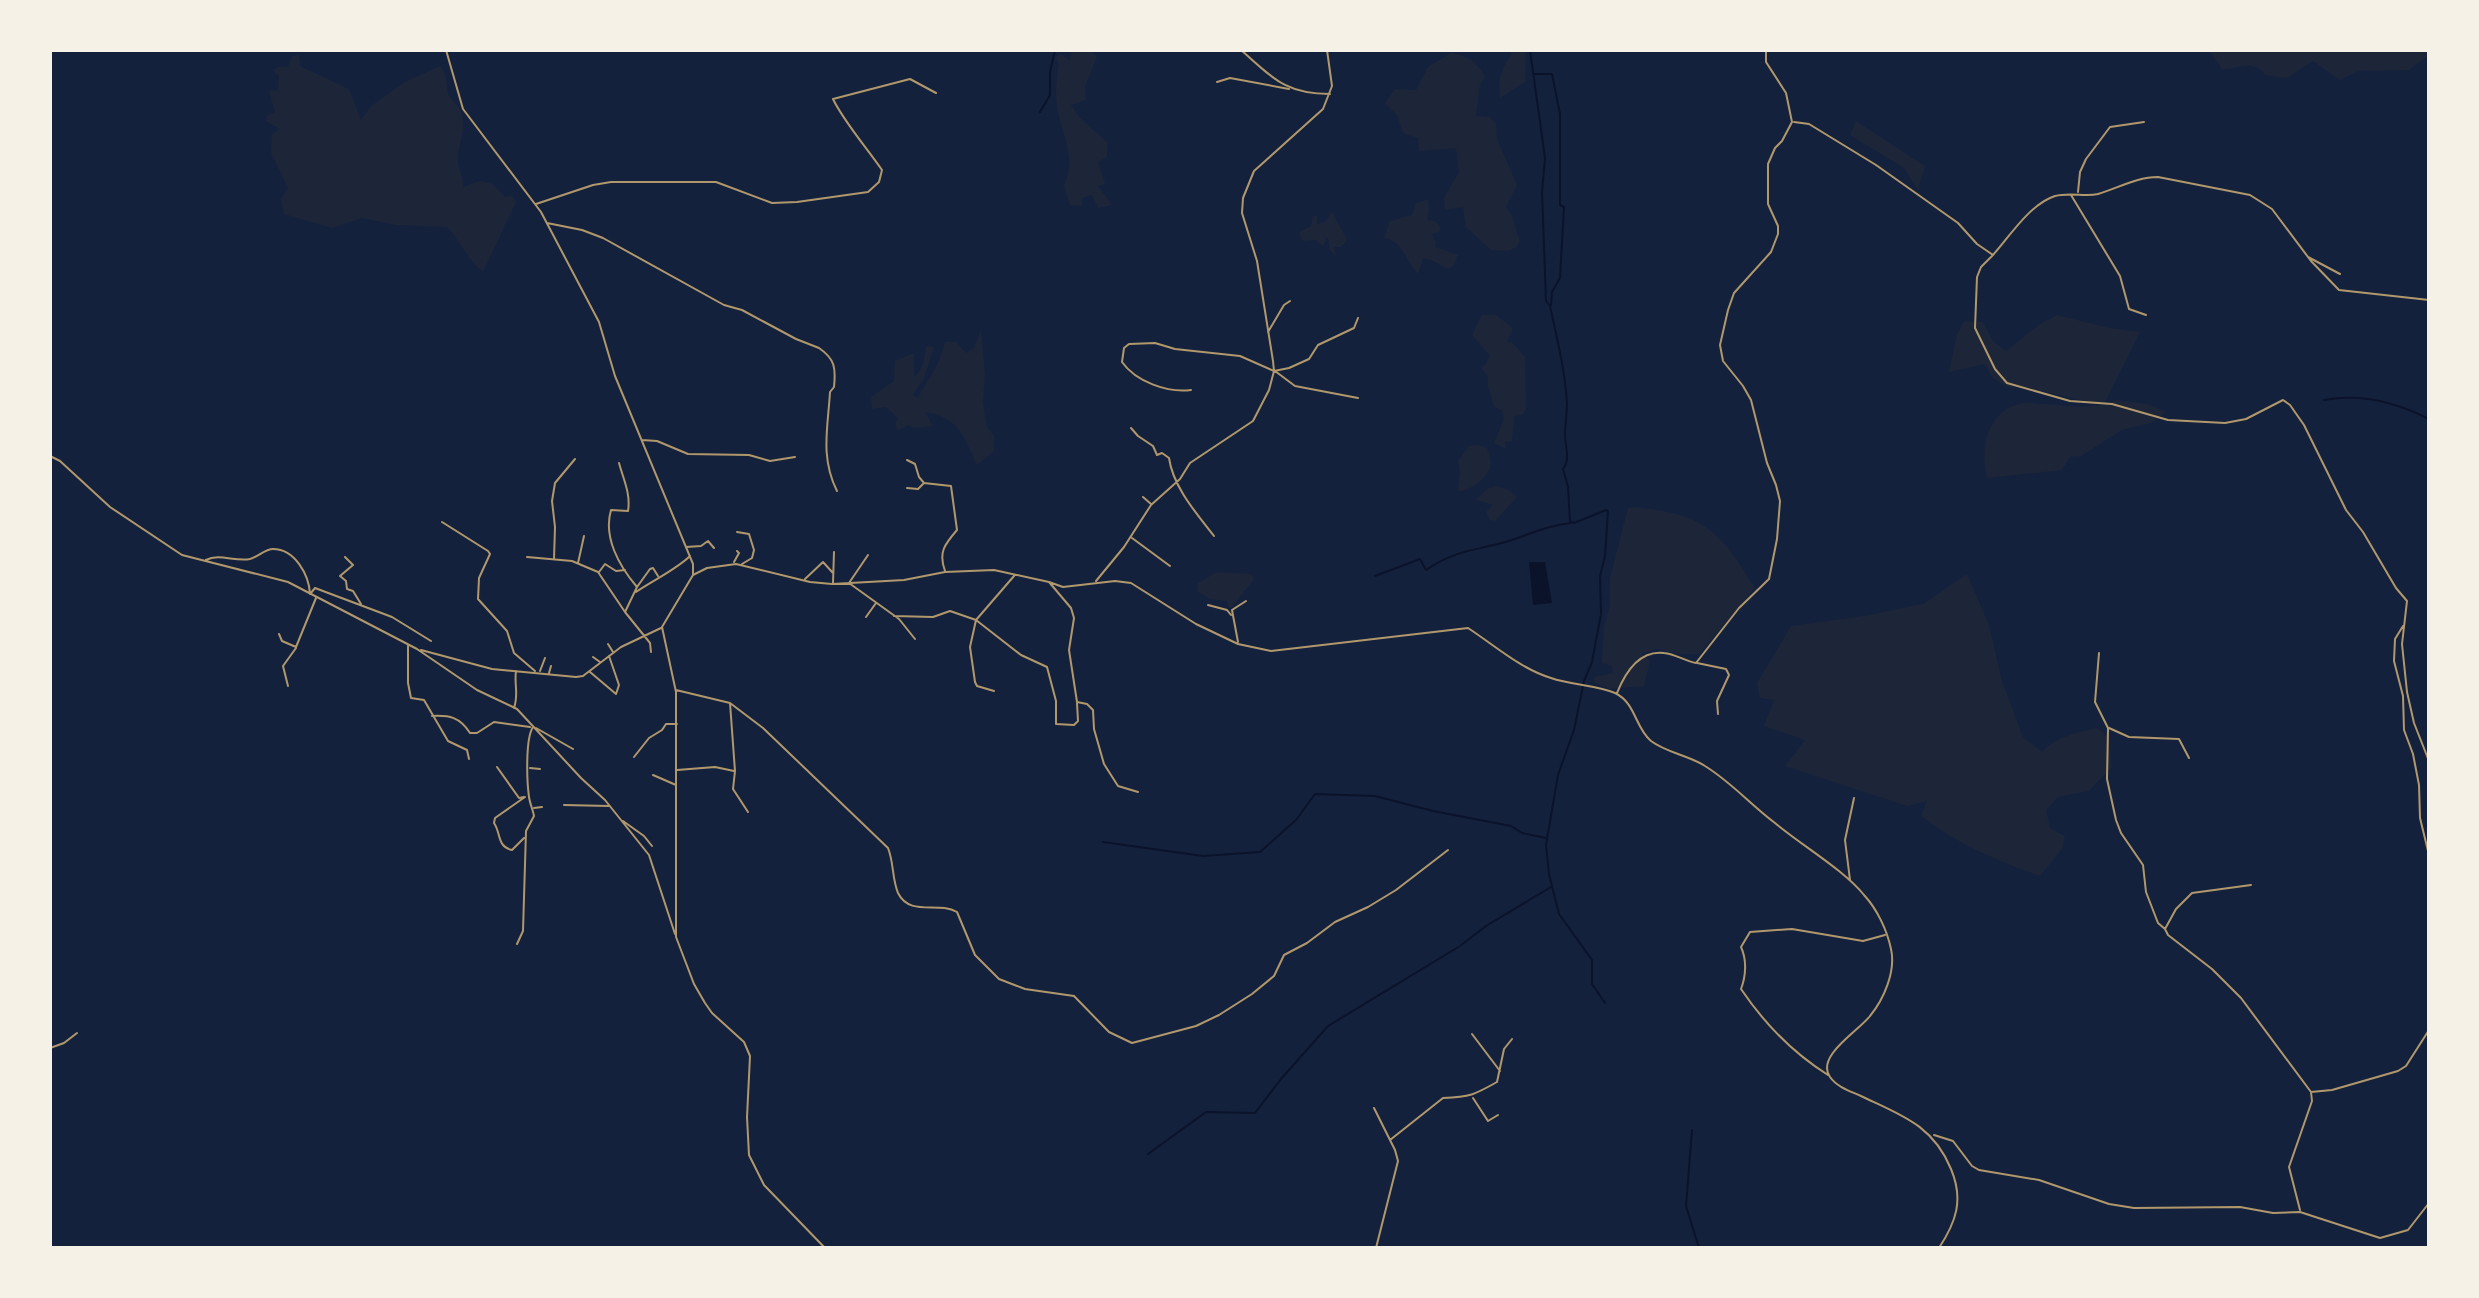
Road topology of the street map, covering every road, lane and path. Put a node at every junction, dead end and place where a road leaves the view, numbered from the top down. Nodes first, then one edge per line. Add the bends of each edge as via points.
1 (446, 50) edge
2 (1241, 50) edge
3 (1327, 50) edge
4 (1766, 50) edge
5 (1217, 82) dead end
6 (1290, 89) junction
7 (936, 93) dead end
8 (1331, 94) junction
9 (1792, 122) junction
10 (2144, 122) dead end
11 (2077, 193) junction
12 (2070, 194) junction
13 (535, 205) junction
14 (546, 223) junction
15 (1993, 255) junction
16 (2307, 257) junction
17 (2340, 274) dead end
18 (2429, 300) edge
19 (1290, 301) dead end
20 (2146, 315) dead end
21 (1358, 318) dead end
22 (1268, 333) junction
23 (1274, 371) junction
24 (1191, 390) dead end
25 (1358, 398) dead end
26 (1131, 428) dead end
27 (641, 440) junction
28 (50, 456) edge
29 (795, 457) dead end
30 (575, 459) dead end
31 (907, 460) dead end
32 (619, 463) dead end
33 (1178, 481) junction
34 (924, 483) junction
35 (907, 488) dead end
36 (837, 491) dead end
37 (1143, 497) dead end
38 (1152, 505) junction
39 (442, 522) dead end
40 (737, 532) dead end
41 (584, 536) dead end
42 (1214, 536) dead end
43 (1131, 538) junction
44 (685, 547) junction
45 (714, 548) dead end
46 (737, 551) dead end
47 (834, 552) dead end
48 (868, 555) dead end
49 (690, 556) junction
50 (345, 557) dead end
51 (527, 557) dead end
52 (206, 560) junction
53 (554, 560) junction
54 (577, 564) junction
55 (693, 564) junction
56 (734, 564) junction
57 (741, 565) junction
58 (1170, 566) dead end
59 (626, 570) junction
60 (703, 570) junction
61 (598, 572) junction
62 (945, 572) junction
63 (833, 573) junction
64 (1016, 574) junction
65 (693, 575) junction
66 (658, 576) junction
67 (804, 580) junction
68 (1049, 582) junction
69 (1095, 582) junction
70 (849, 583) junction
71 (832, 584) junction
72 (637, 587) junction
73 (635, 592) junction
74 (310, 594) junction
75 (317, 597) junction
76 (1246, 601) dead end
77 (877, 602) junction
78 (361, 605) junction
79 (1208, 605) dead end
80 (625, 612) junction
81 (1232, 615) junction
82 (894, 616) junction
83 (866, 617) dead end
84 (976, 620) junction
85 (2406, 622) junction
86 (662, 627) junction
87 (279, 634) dead end
88 (644, 636) junction
89 (915, 639) dead end
90 (431, 641) dead end
91 (608, 644) dead end
92 (1238, 644) junction
93 (408, 645) junction
94 (296, 647) junction
95 (417, 649) junction
96 (651, 652) dead end
97 (614, 653) junction
98 (2099, 653) dead end
99 (609, 656) junction
100 (593, 657) dead end
101 (545, 658) dead end
102 (601, 662) junction
103 (1696, 663) junction
104 (551, 666) dead end
105 (516, 670) junction
106 (589, 671) junction
107 (538, 672) junction
108 (549, 674) junction
109 (288, 686) dead end
110 (696, 688) dead end
111 (676, 690) junction
112 (994, 691) dead end
113 (695, 694) junction
114 (1616, 694) junction
115 (1077, 702) junction
116 (730, 703) junction
117 (514, 708) junction
118 (1718, 714) dead end
119 (432, 716) junction
120 (677, 724) junction
121 (533, 726) junction
122 (2108, 728) junction
123 (573, 749) dead end
124 (634, 757) dead end
125 (2189, 758) dead end
126 (469, 759) dead end
127 (2429, 761) edge
128 (497, 767) dead end
129 (529, 768) junction
130 (540, 769) dead end
131 (676, 770) junction
132 (735, 771) junction
133 (653, 775) dead end
134 (676, 785) junction
135 (1138, 792) dead end
136 (527, 796) junction
137 (1854, 798) dead end
138 (564, 805) dead end
139 (610, 806) junction
140 (542, 807) dead end
141 (533, 808) junction
142 (748, 812) dead end
143 (620, 819) junction
144 (525, 837) junction
145 (652, 846) dead end
146 (1448, 850) dead end
147 (2429, 855) edge
148 (1851, 883) junction
149 (2251, 885) dead end
150 (2165, 929) junction
151 (1886, 935) junction
152 (676, 937) junction
153 (517, 944) dead end
154 (2429, 1030) edge
155 (77, 1033) dead end
156 (1472, 1034) dead end
157 (1512, 1039) dead end
158 (50, 1048) edge
159 (1501, 1072) junction
160 (1829, 1075) junction
161 (2311, 1092) junction
162 (1471, 1096) junction
163 (1374, 1108) dead end
164 (1498, 1115) dead end
165 (1931, 1134) junction
166 (1390, 1140) junction
167 (2429, 1203) edge
168 (2300, 1212) junction
169 (825, 1248) edge
170 (1376, 1248) edge
171 (1939, 1248) edge

1 - 13 street via 463,109
2 - 6 street
3 - 8 street
4 - 9 street via 1766,62 1786,93
5 - 6 street via 1230,78
6 - 8 street
7 - 13 street via 910,79 833,99 882,170 868,192 772,203 716,182 611,182
8 - 22 street via 1315,119 1254,171 1243,198
9 - 15 street via 1809,124 1876,165 1958,223
9 - 103 street via 1768,164 1768,204 1778,234 1771,252 1734,293 1720,345 1723,361 1751,400 1776,485 1777,539 1769,579
10 - 11 street via 2110,127 2086,159
11 - 12 street
11 - 16 street via 2094,195 2158,177 2250,195 2272,209
12 - 15 street via 2038,205
12 - 20 street via 2120,276 2129,309
13 - 14 street
14 - 27 street via 599,322
14 - 36 street via 603,238 832,357 836,371 825,445
15 - 85 street via 1977,277 1975,328 2007,383 2168,420 2236,421 2283,400 2304,425 2346,510 2407,601
16 - 17 street
16 - 18 street via 2339,290
19 - 22 street
21 - 23 street via 1354,328 1318,345 1309,359
22 - 23 street
23 - 24 street via 1231,355 1155,343 1124,348 1122,362 1137,376 1179,392
23 - 25 street via 1295,386
23 - 33 street via 1265,404 1253,421 1196,458
26 - 33 street via 1157,455 1169,458
27 - 29 street via 688,454 749,455 770,461
27 - 44 street
28 - 52 street via 119,514 182,555
30 - 53 street via 555,483
31 - 34 street via 915,464
32 - 59 street via 629,507 611,510 607,531
33 - 38 street
33 - 42 street
34 - 35 street via 918,489
34 - 62 street via 951,486 957,530 942,548
37 - 38 street
38 - 43 street
39 - 107 street via 490,554 479,578 478,599 507,631 514,653
40 - 57 street via 749,534 754,550
41 - 54 street
43 - 58 street
43 - 69 street
44 - 45 street via 708,541
44 - 49 street
46 - 56 street
47 - 63 street
48 - 70 street
49 - 55 street
49 - 66 street
50 - 78 street via 353,565 340,576
51 - 53 street
52 - 74 street via 277,579
52 - 74 street via 249,559 271,549 284,552 296,560 309,581
53 - 54 street
54 - 61 street
55 - 60 street
55 - 65 street
56 - 57 street
56 - 60 street
57 - 67 street
59 - 61 street via 605,564
59 - 72 street
60 - 65 street
61 - 80 street
62 - 64 street
62 - 70 street
63 - 67 street via 823,562
63 - 71 street
64 - 68 street
64 - 84 street
65 - 86 street
66 - 72 street via 651,568
66 - 73 street
67 - 71 street
68 - 69 street via 1063,587
68 - 115 street via 1074,618 1069,650
69 - 92 street via 1131,583
70 - 71 street
70 - 77 street
72 - 73 street
73 - 80 street
74 - 75 street
74 - 78 street via 315,588
75 - 93 street
75 - 94 street
76 - 81 street
77 - 82 street
77 - 83 street
78 - 90 street
79 - 81 street
80 - 88 street
81 - 92 street
82 - 84 street via 933,617 950,611
82 - 89 street
84 - 112 street via 970,647 975,682
84 - 115 street via 1021,655 1047,667 1056,724 1078,721
85 - 127 street via 2402,644 2407,692
85 - 147 street via 2395,639 2394,661
86 - 88 street
86 - 111 street
87 - 94 street
88 - 96 street
88 - 97 street
91 - 97 street
92 - 114 street via 1271,651 1303,649 1468,628 1547,677
93 - 95 street
93 - 119 street via 411,698 424,700
94 - 109 street via 283,666
95 - 105 street via 477,666
95 - 117 street
97 - 99 street
98 - 122 street via 2095,702
99 - 102 street
99 - 106 street via 619,685 616,694
100 - 102 street
101 - 107 street
102 - 106 street
103 - 114 street via 1664,653 1649,655 1625,672
103 - 118 street via 1726,669 1729,675 1717,701
104 - 108 street
105 - 107 street
105 - 117 street
106 - 108 street via 576,677
107 - 108 street
110 - 113 street
111 - 113 street
111 - 120 street
113 - 116 street
114 - 148 street via 1628,702 1644,735 1717,774
115 - 135 street via 1093,710 1099,750 1118,786
116 - 132 street
116 - 146 street via 888,848 897,891 905,903 950,908 961,919 975,955 999,979 1025,989 1074,996 1109,1032 1132,1043 1219,1015 1274,976 1284,955 1396,890
117 - 121 street
119 - 121 street via 449,715 470,733 494,722
119 - 126 street via 448,741 467,750
120 - 124 street via 666,724
120 - 131 street
121 - 123 street
121 - 129 street
121 - 139 street
122 - 125 street via 2129,737 2179,739
122 - 150 street via 2107,779 2116,820 2143,865 2146,892
128 - 136 street via 519,798
129 - 130 street
129 - 136 street
131 - 132 street
131 - 134 street
132 - 142 street via 733,789
133 - 134 street
134 - 152 street
136 - 141 street
136 - 144 street via 494,823 507,849
137 - 148 street via 1845,840
138 - 139 street
139 - 143 street
140 - 141 street
141 - 144 street
143 - 145 street
143 - 152 street via 649,855
144 - 153 street via 523,931
148 - 151 street via 1864,894
149 - 150 street via 2192,893
150 - 161 street via 2241,998
151 - 160 street via 1891,969 1880,1003 1834,1051
151 - 160 street via 1863,941 1792,929 1750,932 1741,947 1741,989 1780,1037
152 - 169 street via 705,1003 744,1042 750,1056 749,1155 764,1185
154 - 161 street via 2398,1071
155 - 158 street
156 - 159 street
157 - 159 street via 1504,1049
159 - 162 street via 1497,1082
160 - 165 street
161 - 168 street via 2289,1167
162 - 164 street via 1488,1121
162 - 166 street via 1443,1098
163 - 166 street
165 - 168 street via 1953,1141 1979,1170 2039,1180 2109,1204
165 - 171 street via 1946,1157 1958,1197 1958,1213
166 - 170 street via 1398,1161
167 - 168 street via 2408,1230 2380,1238

